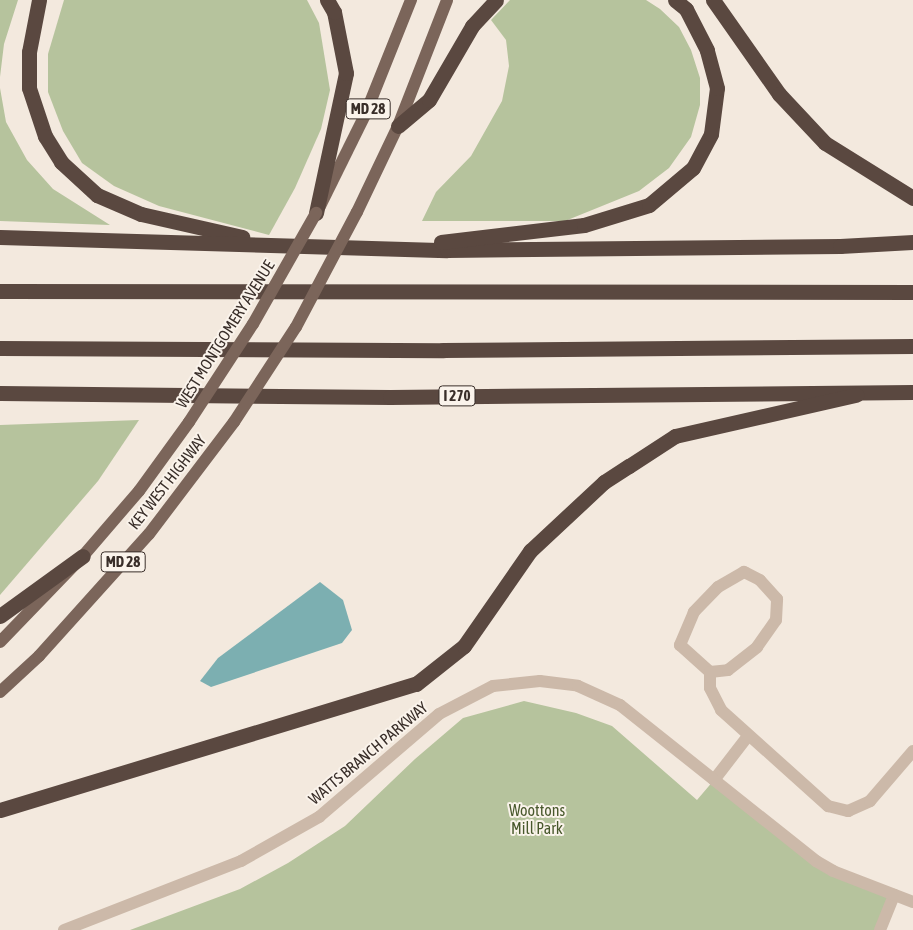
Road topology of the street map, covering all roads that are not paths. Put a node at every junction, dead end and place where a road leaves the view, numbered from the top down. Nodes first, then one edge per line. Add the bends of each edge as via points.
1 (39, 0) edge
2 (327, 0) edge
3 (410, 0) edge
4 (447, 0) edge
5 (496, 0) edge
6 (675, 0) edge
7 (713, 0) edge
8 (398, 126) junction
9 (913, 198) edge
10 (316, 213) junction
11 (0, 237) edge
12 (913, 242) edge
13 (275, 245) junction
14 (400, 248) junction
15 (0, 289) edge
16 (913, 292) edge
17 (913, 346) edge
18 (0, 348) edge
19 (913, 392) edge
20 (0, 393) edge
21 (856, 395) junction
22 (83, 556) junction
23 (0, 616) edge
24 (0, 642) edge
25 (710, 672) junction
26 (0, 692) edge
27 (748, 736) junction
28 (913, 751) edge
29 (714, 780) junction
30 (0, 810) edge
31 (894, 895) junction
32 (913, 902) edge
33 (64, 930) edge
34 (880, 930) edge

1 - 13 highway via 29,52 29,88 45,136 61,162 97,195 141,214
2 - 10 highway via 334,12 346,73
3 - 10 main road, WEST MONTGOMERY AVENUE / MD 28 via 365,116
4 - 8 main road, MD 28
5 - 8 highway via 472,26 429,100
6 - 14 highway via 686,9 708,50 717,88 711,134 693,168 649,205 584,225
7 - 9 highway via 780,94 826,143
8 - 26 main road, KEY WEST HIGHWAY / MD 28, bridge via 296,327 234,422 149,534 39,656
10 - 22 main road, WEST MONTGOMERY AVENUE / MD 28, bridge via 254,324 189,422 139,491
11 - 13 highway
12 - 14 highway via 840,246
13 - 14 highway
15 - 16 highway
17 - 18 highway via 443,350
19 - 21 highway, I 270
20 - 21 highway, I 270 via 390,397 622,393
21 - 30 highway via 675,436 604,482 530,551 464,646 416,684
22 - 23 highway
22 - 24 main road, WEST MONTGOMERY AVENUE / MD 28
25 - 25 street via 680,645 694,612 718,587 744,572 760,580 777,599 776,620 757,647 743,659 728,670
25 - 27 street via 710,688 721,710
27 - 28 street via 828,806 848,811 870,801
27 - 29 street
29 - 31 street, WATTS BRANCH PARKWAY via 816,861
29 - 33 street, WATTS BRANCH PARKWAY via 620,705 578,686 540,681 494,686 439,714 319,817 241,861
31 - 32 street, WATTS BRANCH PARKWAY
31 - 34 street

